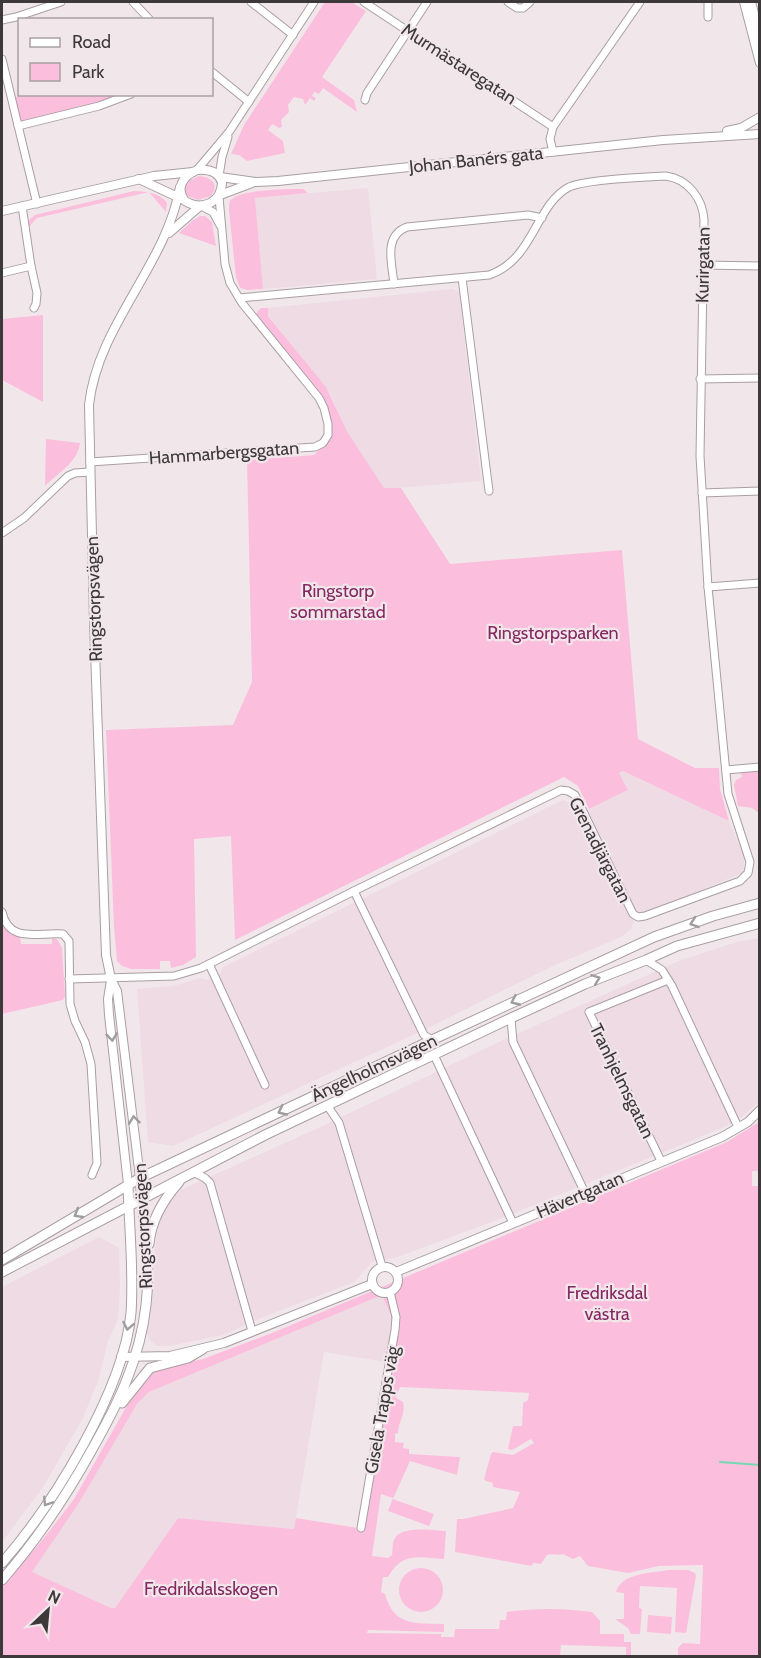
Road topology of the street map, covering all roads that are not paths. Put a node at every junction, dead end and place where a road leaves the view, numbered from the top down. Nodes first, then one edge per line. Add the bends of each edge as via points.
1 (62, 2) edge
2 (133, 2) edge
3 (251, 2) edge
4 (314, 2) edge
5 (364, 2) edge
6 (427, 2) edge
7 (508, 2) edge
8 (530, 2) edge
9 (640, 2) edge
10 (708, 2) edge
11 (744, 2) edge
12 (752, 2) edge
13 (708, 17) dead end
14 (148, 18) edge
15 (2, 20) edge
16 (408, 30) junction
17 (293, 35) junction
18 (759, 36) edge
19 (2, 59) edge
20 (759, 63) edge
21 (213, 73) edge
22 (18, 93) edge
23 (11, 95) junction
24 (126, 96) edge
25 (365, 100) dead end
26 (249, 102) junction
27 (759, 117) edge
28 (18, 126) junction
29 (553, 127) junction
30 (229, 132) junction
31 (759, 134) edge
32 (696, 137) junction
33 (553, 152) junction
34 (195, 171) junction
35 (220, 176) junction
36 (138, 179) junction
37 (256, 182) junction
38 (166, 191) junction
39 (219, 196) junction
40 (181, 198) junction
41 (37, 204) junction
42 (22, 206) junction
43 (200, 206) junction
44 (175, 209) junction
45 (2, 211) edge
46 (542, 218) junction
47 (221, 227) junction
48 (166, 236) junction
49 (703, 265) junction
50 (31, 266) junction
51 (759, 266) edge
52 (2, 273) edge
53 (462, 278) junction
54 (394, 284) junction
55 (239, 298) junction
56 (33, 308) dead end
57 (759, 378) edge
58 (700, 379) junction
59 (90, 462) junction
60 (90, 472) junction
61 (489, 491) dead end
62 (759, 492) edge
63 (702, 493) junction
64 (2, 533) edge
65 (755, 583) edge
66 (708, 587) junction
67 (759, 588) edge
68 (759, 767) edge
69 (726, 770) junction
70 (354, 891) junction
71 (759, 903) edge
72 (2, 912) edge
73 (759, 923) edge
74 (646, 960) junction
75 (209, 964) junction
76 (69, 979) junction
77 (111, 979) junction
78 (668, 980) junction
79 (511, 1017) junction
80 (432, 1040) junction
81 (434, 1055) junction
82 (265, 1085) dead end
83 (327, 1105) junction
84 (759, 1110) edge
85 (738, 1127) junction
86 (661, 1161) junction
87 (92, 1175) dead end
88 (188, 1175) junction
89 (140, 1178) junction
90 (129, 1184) junction
91 (585, 1193) junction
92 (142, 1199) junction
93 (129, 1206) junction
94 (513, 1223) junction
95 (2, 1260) edge
96 (382, 1266) junction
97 (147, 1268) junction
98 (2, 1272) edge
99 (396, 1272) junction
100 (372, 1284) junction
101 (390, 1292) junction
102 (252, 1331) junction
103 (203, 1349) junction
104 (121, 1357) junction
105 (136, 1357) junction
106 (99, 1437) junction
107 (361, 1528) dead end
108 (2, 1563) edge
109 (2, 1580) edge

1 - 15 street
2 - 14 street
3 - 17 street
4 - 17 street
5 - 16 street, Murmästaregatan
6 - 16 street
7 - 8 street via 517,8
9 - 29 street
10 - 13 street
11 - 20 street
12 - 18 street
16 - 25 street
16 - 29 street, Murmästaregatan
17 - 26 street
19 - 23 street
21 - 26 street
22 - 23 street
23 - 28 street
24 - 28 street
26 - 30 street
27 - 32 street, Johan Banérs gata via 741,128
28 - 41 street
29 - 33 street
30 - 34 street
30 - 35 street
31 - 32 street, Johan Banérs gata
32 - 33 street, Johan Banérs gata
33 - 37 street, Johan Banérs gata
34 - 35 street
34 - 36 street
34 - 40 street via 185,176
35 - 37 street, Johan Banérs gata
35 - 39 street
36 - 38 street
36 - 41 street
37 - 39 street, Johan Banérs gata
38 - 40 street
38 - 44 street
39 - 43 street
39 - 47 street, Hammarbergsgatan
40 - 43 street
40 - 44 street, Ringstorpsvägen
41 - 42 street
42 - 45 street
42 - 50 street
43 - 47 street via 213,212
43 - 48 street, Ringstorpsvägen
44 - 48 street, Ringstorpsvägen
46 - 49 street, Kurirgatan via 557,197 576,185 673,177 690,188 703,207
46 - 53 street, Kurirgatan via 509,265 489,275
46 - 54 street via 528,215 401,230 391,244
47 - 55 street, Hammarbergsgatan via 227,276
48 - 59 street, Ringstorpsvägen via 94,374 89,405
49 - 51 street
49 - 58 street, Kurirgatan
50 - 52 street
50 - 56 street via 37,293
53 - 54 street, Kurirgatan
53 - 61 street
54 - 55 street, Kurirgatan
55 - 59 street, Hammarbergsgatan via 320,398 328,424 325,441 315,447
57 - 58 street
58 - 63 street, Kurirgatan
59 - 60 street, Ringstorpsvägen
60 - 64 street via 68,476 24,518
60 - 77 street, Ringstorpsvägen via 106,939
62 - 63 street
63 - 66 street, Kurirgatan
65 - 66 street
65 - 67 street
66 - 69 street, Kurirgatan
68 - 69 street
69 - 70 street, Grenadjärgatan via 728,794 750,862 748,873 740,881 645,916 633,914 579,802 572,792 565,790
70 - 75 street, Grenadjärgatan
70 - 80 street via 423,1032
71 -> 80 main road, Ängelholmsvägen via 654,937
72 - 76 street via 8,927 17,933 67,937
73 - 74 main road, Ängelholmsvägen via 677,946
74 - 78 street via 662,970
79 -> 74 main road, Ängelholmsvägen
75 - 77 street, Grenadjärgatan via 174,976
75 - 82 street
76 - 77 street, Grenadjärgatan
76 - 87 street via 70,1004 91,1064 97,1163
89 -> 77 street, Ringstorpsvägen via 117,992
77 -> 90 street, Ringstorpsvägen via 108,999
78 - 85 street
78 - 86 street, Tranhjelmsgatan via 590,1012
79 - 81 main road, Ängelholmsvägen
79 - 91 street via 513,1042
80 -> 89 main road, Ängelholmsvägen
81 - 83 main road, Ängelholmsvägen
81 - 94 street
83 - 88 main road, Ängelholmsvägen
83 - 96 street via 339,1123
84 - 85 street, Hävertgatan
85 - 86 street, Hävertgatan
86 - 91 street, Hävertgatan
88 - 92 main road, Ängelholmsvägen
88 - 97 main road via 163,1203 154,1221
88 - 102 street via 206,1178 210,1183
89 - 90 main road, Ängelholmsvägen
89 - 92 main road, Ringstorpsvägen
90 - 93 main road, Ringstorpsvägen
90 -> 95 main road, Ängelholmsvägen
91 - 94 street, Hävertgatan
92 - 93 main road, Ängelholmsvägen
92 - 97 main road, Ringstorpsvägen
93 - 98 main road, Ängelholmsvägen
93 -> 104 main road, Ringstorpsvägen via 131,1312
94 - 99 street, Hävertgatan
96 - 99 street
96 - 100 street via 373,1273
97 - 105 main road, Ringstorpsvägen via 145,1311
99 - 101 street via 398,1284
100 - 101 street via 379,1292
100 - 102 street
101 - 107 street, Gisela Trapps väg via 395,1330
102 - 103 street
103 - 105 street via 170,1356
103 - 106 main road via 188,1358 150,1368
104 - 105 street
104 -> 108 main road, Ringstorpsvägen via 101,1407 70,1466
105 - 106 main road, Ringstorpsvägen
106 - 109 main road, Ringstorpsvägen via 47,1523

